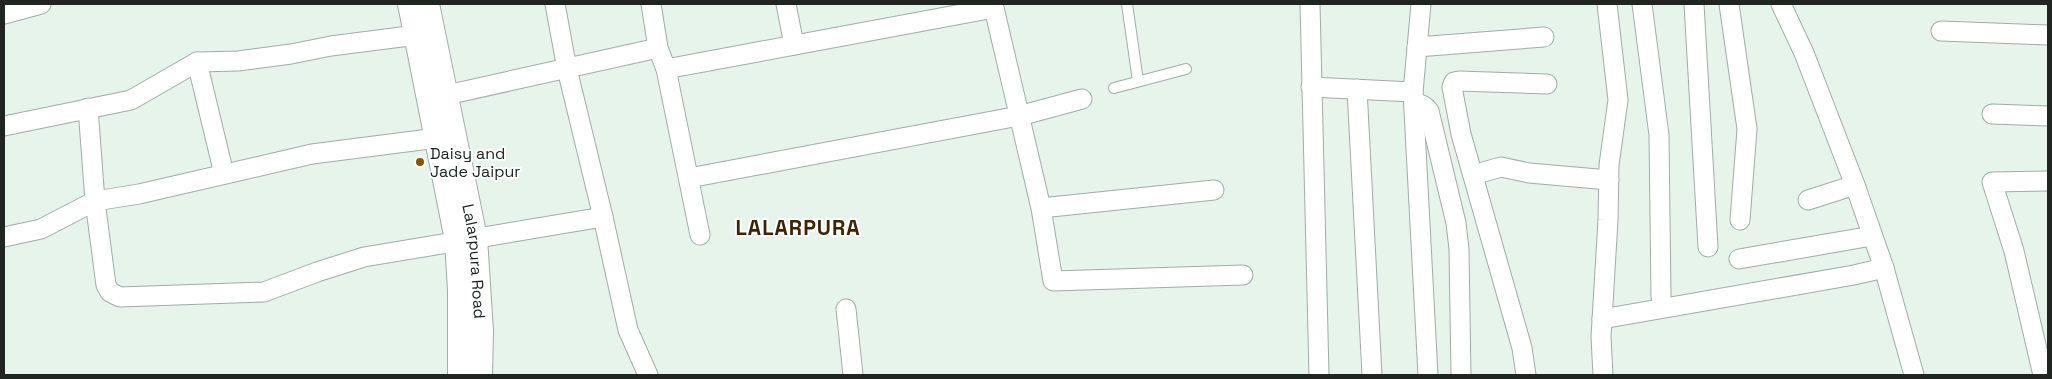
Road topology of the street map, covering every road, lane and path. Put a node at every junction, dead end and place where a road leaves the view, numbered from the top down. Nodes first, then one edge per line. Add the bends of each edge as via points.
1 (41, 4) edge
2 (410, 4) edge
3 (427, 4) edge
4 (555, 4) edge
5 (651, 4) edge
6 (786, 4) edge
7 (1127, 4) edge
8 (1310, 4) edge
9 (1421, 4) edge
10 (1607, 4) edge
11 (1642, 4) edge
12 (1694, 4) edge
13 (1729, 4) edge
14 (1781, 4) edge
15 (979, 7) edge
16 (4, 14) edge
17 (1941, 31) dead end
18 (425, 32) junction
19 (2048, 35) edge
20 (1544, 37) dead end
21 (794, 45) junction
22 (1417, 47) junction
23 (658, 48) junction
24 (197, 62) junction
25 (566, 69) junction
26 (666, 69) junction
27 (1186, 69) dead end
28 (1138, 81) junction
29 (1547, 84) dead end
30 (1311, 87) junction
31 (1114, 88) dead end
32 (1357, 89) junction
33 (437, 96) junction
34 (1414, 98) junction
35 (1082, 99) dead end
36 (88, 108) junction
37 (1992, 114) dead end
38 (1019, 116) junction
39 (2048, 116) edge
40 (4, 126) edge
41 (437, 138) junction
42 (224, 174) junction
43 (1473, 175) junction
44 (689, 178) junction
45 (1609, 180) junction
46 (2048, 181) edge
47 (1855, 185) junction
48 (1214, 190) dead end
49 (1808, 200) dead end
50 (95, 201) junction
51 (1041, 208) junction
52 (604, 217) junction
53 (1740, 220) dead end
54 (700, 235) dead end
55 (1872, 236) junction
56 (4, 237) edge
57 (466, 239) junction
58 (1708, 247) dead end
59 (1739, 259) dead end
60 (1884, 268) junction
61 (1243, 275) dead end
62 (1661, 297) dead end
63 (846, 308) dead end
64 (1602, 319) junction
65 (460, 375) edge
66 (480, 375) edge
67 (648, 375) edge
68 (853, 375) edge
69 (1319, 375) edge
70 (1372, 375) edge
71 (1428, 375) edge
72 (1461, 375) edge
73 (1526, 375) edge
74 (1603, 375) edge
75 (1914, 375) edge
76 (2043, 375) edge

1 - 16 street
2 - 18 street
3 - 18 street
4 - 25 street
5 - 23 street
6 - 21 street
7 - 28 lane
8 - 30 street
9 - 22 street
10 - 45 street via 1618,100
11 - 62 street via 1658,135
12 - 58 street
13 - 53 street via 1747,129
14 - 47 street via 1804,53
15 - 21 street
15 - 38 street via 994,8
17 - 19 street
18 - 24 street via 291,54
18 - 33 street
20 - 22 street
21 - 26 street
22 - 34 street
23 - 25 street
23 - 26 street
24 - 36 street via 132,100
24 - 42 street
25 - 33 street
25 - 52 street
26 - 44 street
27 - 28 lane
28 - 31 lane
29 - 43 street via 1454,82 1452,95
30 - 32 street
30 - 69 street
32 - 34 street
32 - 70 street
33 - 41 street
33 - 57 street, Lalarpura Road
34 - 71 street
34 - 72 street via 1428,111 1456,223
35 - 38 street
36 - 40 street
36 - 50 street
37 - 39 street
38 - 44 street
38 - 51 street
41 - 42 street via 312,154
41 - 57 street
42 - 50 street
43 - 45 street via 1501,167 1529,173
43 - 73 street via 1522,348
44 - 54 street
45 - 64 street
46 - 76 street via 1992,182 2014,250
47 - 49 street
47 - 55 street
48 - 51 street
50 - 56 street via 41,229
50 - 57 street via 106,285 110,292 120,297 264,292 364,257
51 - 61 street via 1053,281
52 - 57 street
52 - 67 street via 628,330
55 - 59 street
55 - 60 street
57 - 65 street via 460,290
57 - 66 street, Lalarpura Road via 481,331
60 - 64 street
60 - 75 street
63 - 68 street
64 - 74 street

